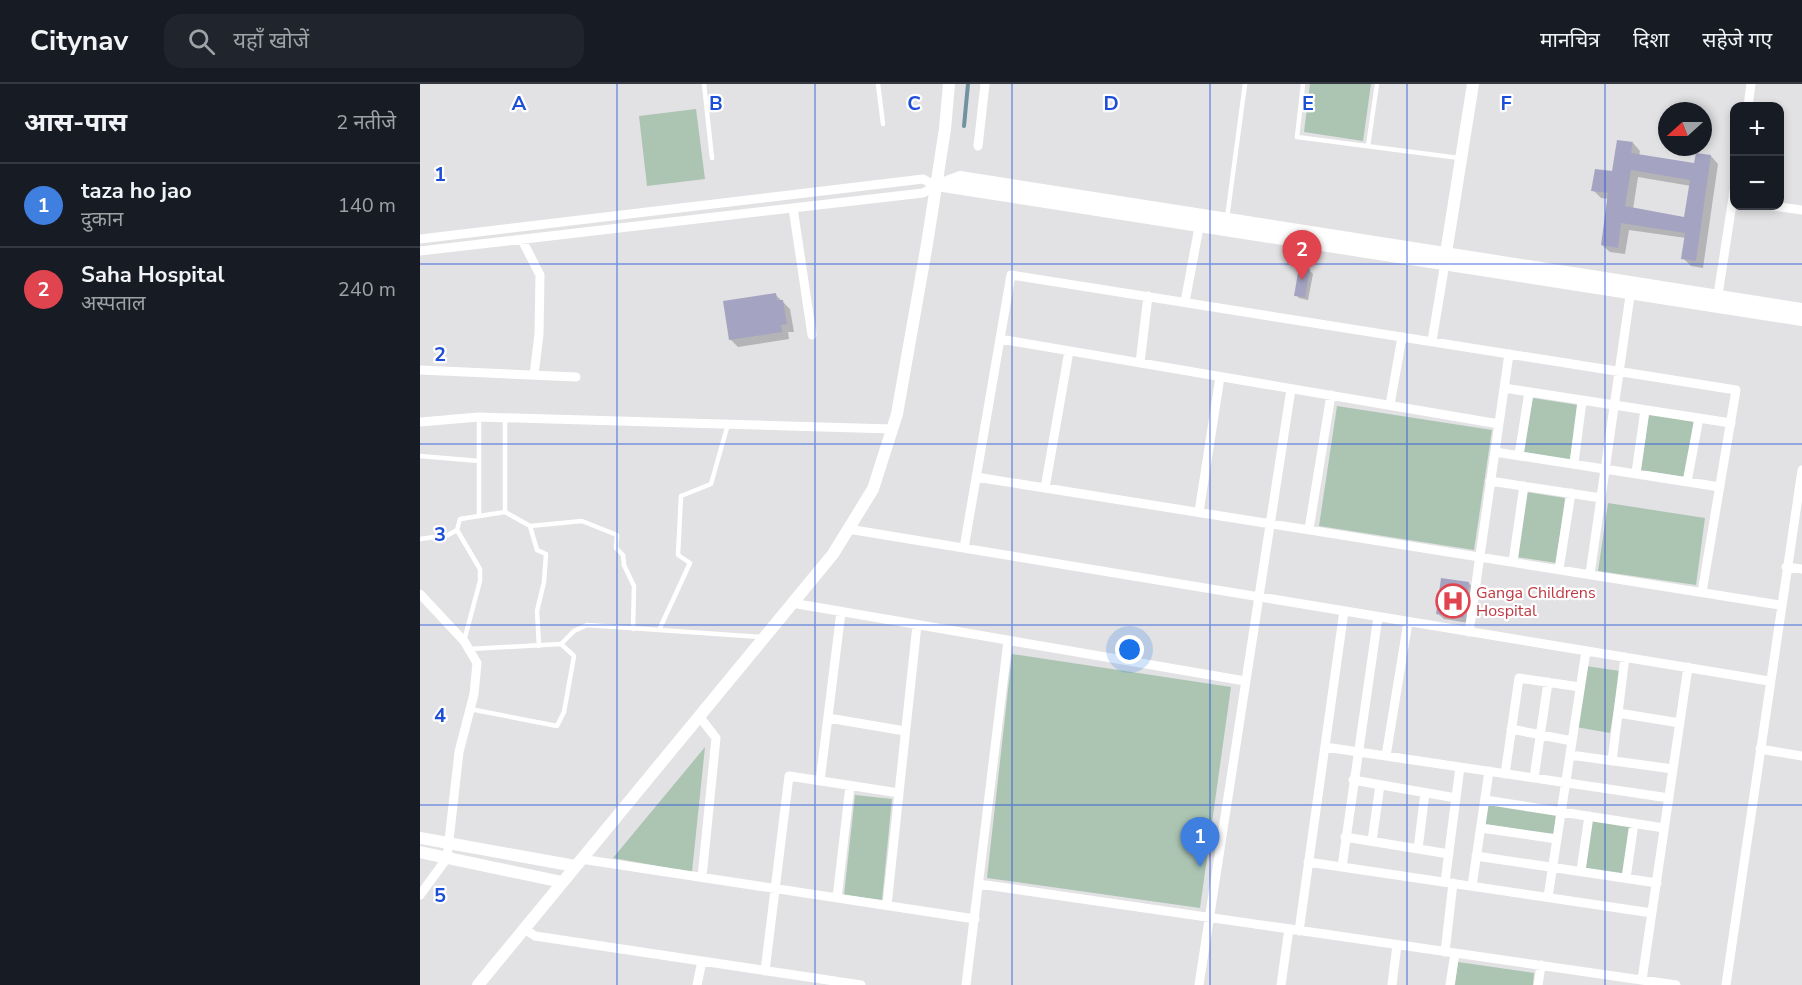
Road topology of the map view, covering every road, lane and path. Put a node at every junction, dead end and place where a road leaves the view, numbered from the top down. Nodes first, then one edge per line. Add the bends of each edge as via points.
1 (704, 84) edge
2 (878, 84) edge
3 (949, 84) edge
4 (985, 84) edge
5 (1245, 84) edge
6 (1303, 84) edge
7 (1377, 84) edge
8 (1473, 84) edge
9 (1751, 84) edge
10 (1749, 102) edge
11 (883, 124) dead end
12 (978, 146) dead end
13 (1368, 146) junction
14 (712, 158) dead end
15 (1461, 158) junction
16 (936, 186) junction
17 (793, 208) junction
18 (1784, 208) edge
19 (1732, 210) edge
20 (1802, 210) edge
21 (1227, 218) junction
22 (1200, 219) junction
23 (420, 239) edge
24 (522, 240) junction
25 (420, 251) edge
26 (1445, 258) junction
27 (1632, 288) junction
28 (1148, 296) junction
29 (1185, 302) junction
30 (1717, 302) junction
31 (1802, 309) edge
32 (1802, 320) edge
33 (812, 335) dead end
34 (1402, 337) junction
35 (1000, 339) junction
36 (1431, 341) junction
37 (1069, 351) junction
38 (1509, 354) junction
39 (1140, 363) junction
40 (420, 370) edge
41 (1620, 371) junction
42 (534, 375) junction
43 (1221, 376) junction
44 (576, 377) dead end
45 (1291, 388) junction
46 (1504, 388) junction
47 (1529, 393) junction
48 (1331, 395) junction
49 (1582, 401) junction
50 (1390, 405) junction
51 (1615, 406) junction
52 (1645, 410) junction
53 (479, 417) junction
54 (505, 417) junction
55 (1699, 418) junction
56 (420, 422) edge
57 (1731, 423) junction
58 (728, 424) junction
59 (1499, 424) junction
60 (892, 429) junction
61 (1495, 452) junction
62 (1519, 455) junction
63 (420, 456) edge
64 (479, 462) junction
65 (1574, 464) junction
66 (1606, 468) junction
67 (1802, 470) edge
68 (1636, 473) junction
69 (976, 477) junction
70 (1491, 481) junction
71 (1687, 482) junction
72 (1524, 486) junction
73 (1720, 487) junction
74 (1045, 488) junction
75 (1571, 493) junction
76 (1601, 498) junction
77 (505, 512) junction
78 (1199, 512) junction
79 (479, 516) junction
80 (1270, 523) junction
81 (530, 526) junction
82 (848, 529) junction
83 (1309, 529) junction
84 (457, 530) junction
85 (420, 539) edge
86 (964, 548) junction
87 (1480, 556) junction
88 (1513, 562) junction
89 (1786, 567) junction
90 (1559, 569) junction
91 (1802, 569) edge
92 (1590, 574) junction
93 (1702, 592) junction
94 (420, 594) edge
95 (1258, 597) junction
96 (792, 603) junction
97 (1780, 605) junction
98 (1344, 611) junction
99 (841, 612) junction
100 (1378, 617) junction
101 (1408, 622) junction
102 (917, 625) junction
103 (633, 628) junction
104 (659, 630) junction
105 (1469, 632) junction
106 (763, 638) junction
107 (1008, 641) junction
108 (561, 644) junction
109 (467, 645) junction
110 (539, 646) junction
111 (1586, 651) junction
112 (1625, 657) junction
113 (1688, 667) junction
114 (1245, 681) junction
115 (1769, 681) junction
116 (1548, 682) junction
117 (1580, 687) junction
118 (470, 709) junction
119 (1618, 713) junction
120 (699, 716) junction
121 (828, 718) junction
122 (1680, 723) junction
123 (1511, 729) junction
124 (905, 731) junction
125 (1540, 735) junction
126 (1572, 741) junction
127 (1325, 747) junction
128 (1760, 749) junction
129 (1357, 752) junction
130 (1570, 755) junction
131 (1386, 756) junction
132 (1802, 756) edge
133 (1612, 761) junction
134 (1460, 767) junction
135 (1673, 769) junction
136 (1489, 771) junction
137 (1505, 774) junction
138 (1534, 778) junction
139 (1353, 780) junction
140 (820, 781) junction
141 (1566, 783) junction
142 (1380, 785) junction
143 (850, 786) junction
144 (899, 793) junction
145 (1425, 793) junction
146 (1456, 798) junction
147 (1669, 798) junction
148 (1485, 800) junction
149 (1561, 812) junction
150 (1589, 816) junction
151 (1634, 823) junction
152 (1481, 828) junction
153 (1664, 828) junction
154 (1345, 837) junction
155 (420, 838) edge
156 (1557, 839) junction
157 (1372, 841) junction
158 (449, 843) junction
159 (1418, 849) junction
160 (420, 852) edge
161 (1449, 854) junction
162 (1476, 856) junction
163 (447, 858) junction
164 (578, 862) junction
165 (1308, 862) junction
166 (1342, 867) junction
167 (1552, 867) junction
168 (1581, 871) junction
169 (702, 877) junction
170 (1626, 878) junction
171 (562, 882) junction
172 (1449, 883) junction
173 (1657, 883) junction
174 (979, 884) junction
175 (1472, 886) junction
176 (775, 888) junction
177 (420, 895) edge
178 (1548, 897) junction
179 (837, 898) junction
180 (887, 905) junction
181 (1652, 913) junction
182 (975, 918) junction
183 (1209, 918) junction
184 (523, 928) junction
185 (1294, 930) junction
186 (1397, 945) junction
187 (1450, 952) junction
188 (702, 961) junction
189 (1541, 965) junction
190 (765, 971) junction
191 (1596, 974) junction
192 (1642, 980) junction
193 (478, 985) edge
194 (697, 985) edge
195 (861, 985) edge
196 (966, 985) edge
197 (1199, 985) edge
198 (1281, 985) edge
199 (1392, 985) edge
200 (1450, 985) edge
201 (1538, 985) edge
202 (1594, 985) edge
203 (1677, 985) edge
204 (1726, 985) edge

1 - 14 lane
2 - 11 lane
3 - 16 street
4 - 12 street
5 - 21 lane
6 - 13 lane via 1297,137
7 - 13 lane
8 - 15 street
9 - 10 street
13 - 15 lane
15 - 26 street
16 - 17 street via 923,193
16 - 22 street via 960,177
16 - 23 street via 924,179
16 - 60 street
17 - 24 street
17 - 33 street
18 - 20 street
19 - 30 street
21 - 22 street
21 - 26 street
22 - 26 street
22 - 29 street
24 - 25 street
24 - 42 street via 540,275
26 - 27 street
26 - 36 street
27 - 30 street
27 - 41 street
28 - 29 street
28 - 35 street via 1011,274
28 - 39 street
29 - 34 street
30 - 31 street
30 - 32 street
34 - 36 street
34 - 50 street
35 - 37 street
35 - 69 street
36 - 38 street
37 - 39 street
37 - 74 street
38 - 41 street
38 - 46 street
39 - 43 street
40 - 42 street
41 - 51 street
41 - 57 street via 1736,390
42 - 44 street
43 - 45 street
43 - 78 street
45 - 48 street
45 - 80 street
46 - 47 street
46 - 59 street
47 - 49 street
47 - 62 street
48 - 50 street
48 - 83 street
49 - 51 street
49 - 65 street
50 - 59 street
51 - 52 street
51 - 66 street
52 - 55 street
52 - 68 street
53 - 54 street
53 - 56 street
53 - 64 lane
54 - 58 street
54 - 77 lane
55 - 57 street
55 - 71 street
57 - 73 street
58 - 60 street
58 - 104 lane via 711,484 681,495 678,555 690,563
59 - 61 street
60 - 82 street via 873,489
61 - 62 street
61 - 70 street
62 - 65 street
63 - 64 lane
64 - 79 lane
65 - 66 street
66 - 68 street
66 - 76 street
67 - 89 street
68 - 71 street
69 - 74 street
69 - 86 street
70 - 72 street
70 - 87 street
71 - 73 street
72 - 75 street
72 - 88 street
73 - 93 street
74 - 78 street
75 - 76 street
75 - 90 street
76 - 92 street
77 - 79 lane
77 - 81 lane
78 - 80 street
79 - 84 lane via 460,519
80 - 83 street
80 - 95 street
81 - 103 lane via 582,521 617,535 616,548 623,555 634,586
81 - 110 lane via 537,550 546,554 537,611
82 - 86 street
82 - 96 street via 833,554
83 - 87 street
84 - 85 lane
84 - 109 lane via 480,569
86 - 95 street
87 - 88 street
87 - 105 street
88 - 90 street
89 - 91 street
89 - 97 street
90 - 92 street
92 - 93 street
93 - 97 street
94 - 109 street
95 - 98 street
95 - 114 street
96 - 99 street
96 - 106 street
97 - 115 street
98 - 100 street
98 - 127 street
99 - 102 street
99 - 121 street
100 - 101 street
100 - 129 street
101 - 105 street
101 - 131 street
102 - 107 street
102 - 124 street
103 - 104 lane
103 - 108 lane via 587,625
104 - 106 lane
105 - 111 street
106 - 120 street
107 - 114 street
107 - 174 street
108 - 110 lane
108 - 118 lane via 574,656 564,712 557,726
109 - 110 lane
109 - 118 street via 477,663
111 - 112 street
111 - 117 street
112 - 113 street
112 - 119 street
113 - 115 street
113 - 122 street
114 - 183 street
115 - 128 street
116 - 117 street
116 - 123 street via 1520,678
116 - 125 street
117 - 126 street
118 - 158 street via 459,752
119 - 122 street
119 - 133 street
120 - 164 street
120 - 169 street via 716,738
121 - 124 street
121 - 140 street
122 - 135 street
123 - 125 street
123 - 137 street
124 - 144 street
125 - 126 street
125 - 138 street
126 - 130 street
127 - 129 street
127 - 165 street
128 - 132 street
128 - 204 street
129 - 131 street
129 - 139 street
130 - 133 street
130 - 141 street
131 - 134 street
133 - 135 street
134 - 136 street
134 - 146 street
135 - 147 street
136 - 137 street
136 - 148 street
137 - 138 street
138 - 141 street
139 - 142 street
139 - 154 street
140 - 143 street
140 - 176 street via 789,777
141 - 147 street
141 - 149 street
142 - 145 street
142 - 157 street
143 - 144 street
143 - 179 street
144 - 180 street
145 - 146 street
145 - 159 street
146 - 161 street
147 - 153 street
148 - 149 street
148 - 152 street
149 - 150 street
149 - 156 street
150 - 151 street
150 - 168 street
151 - 153 street
151 - 170 street
152 - 156 street
152 - 162 street
153 - 173 street
154 - 157 street
154 - 166 street
155 - 158 street
156 - 167 street
157 - 159 street
158 - 163 street
158 - 164 street
159 - 161 street
160 - 163 street
161 - 172 street
162 - 167 street
162 - 175 street
163 - 171 street
163 - 177 street
164 - 169 street
164 - 171 street
165 - 166 street
165 - 185 street
166 - 172 street
167 - 168 street
167 - 178 street
168 - 170 street
169 - 176 street
170 - 173 street
171 - 184 street
172 - 175 street
172 - 187 street
173 - 181 street
174 - 182 street
174 - 183 street
175 - 178 street
176 - 179 street
176 - 190 street
178 - 181 street
179 - 180 street
180 - 182 street
181 - 192 street
182 - 196 street
183 - 185 street
183 - 197 street
184 - 188 street via 535,936
184 - 193 street
185 - 186 street
185 - 198 street
186 - 187 street
186 - 199 street
187 - 189 street
187 - 200 street
188 - 190 street
188 - 194 street
189 - 191 street
189 - 201 street
190 - 195 street
191 - 192 street
191 - 202 street
192 - 203 street

